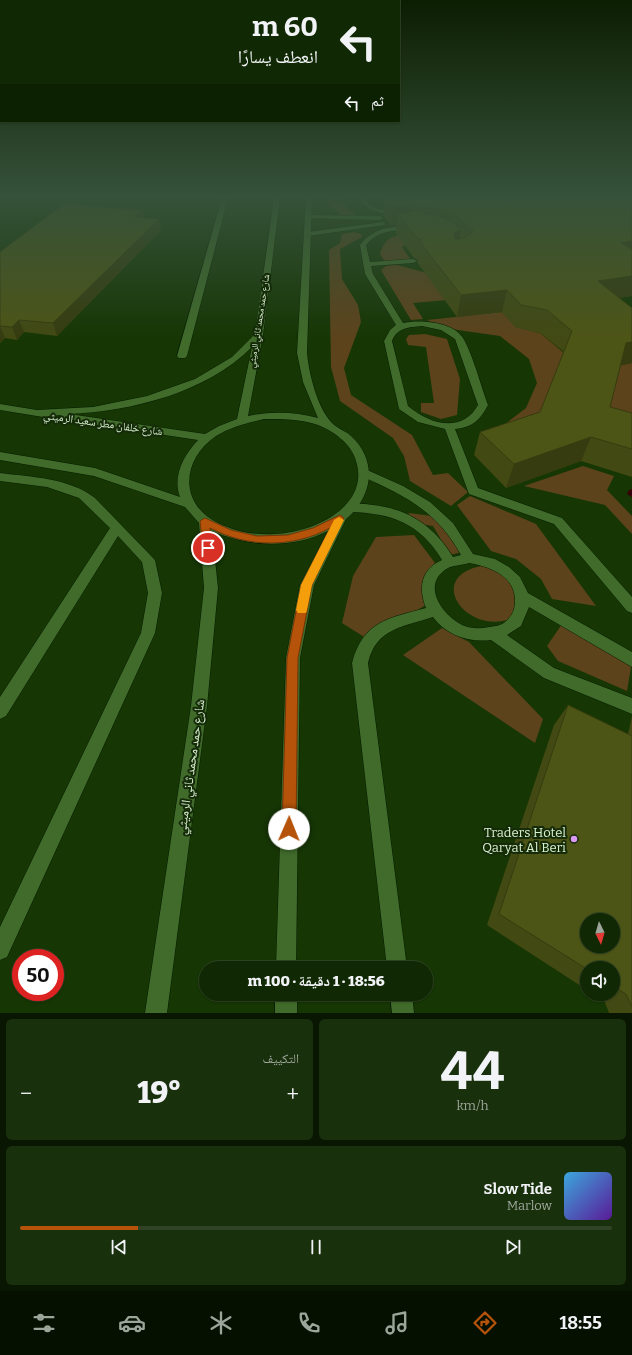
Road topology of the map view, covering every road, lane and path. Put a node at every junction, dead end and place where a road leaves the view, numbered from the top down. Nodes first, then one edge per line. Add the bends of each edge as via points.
1 (213, 245) edge
2 (271, 245) edge
3 (307, 245) edge
4 (363, 245) edge
5 (413, 261) dead end
6 (367, 264) junction
7 (401, 326) junction
8 (259, 335) junction
9 (182, 356) dead end
10 (0, 407) edge
11 (36, 413) junction
12 (242, 421) junction
13 (328, 426) junction
14 (449, 426) junction
15 (206, 438) junction
16 (0, 456) edge
17 (365, 473) junction
18 (0, 477) edge
19 (189, 504) junction
20 (345, 513) junction
21 (205, 521) junction
22 (117, 527) junction
23 (470, 558) junction
24 (449, 561) junction
25 (523, 597) junction
26 (632, 607) edge
27 (434, 611) junction
28 (494, 634) junction
29 (632, 660) edge
30 (632, 706) edge
31 (0, 711) edge
32 (0, 950) edge
33 (286, 961) edge
34 (396, 961) edge
35 (286, 1001) edge
36 (401, 1001) edge
37 (156, 1013) edge
38 (286, 1013) edge
39 (403, 1013) edge

1 - 9 main road
2 - 8 main road, شارع حمد محمد ثاني الرميثي
3 - 13 main road via 302,353 310,393
4 - 6 main road
5 - 6 main road
6 - 7 main road via 369,274
7 - 14 main road via 390,335 388,341 403,407 410,415 421,421
7 - 14 main road via 433,324 453,332 459,338 483,405 474,420
8 - 11 main road via 235,359 198,381 149,399 93,410
8 - 12 main road, شارع حمد محمد ثاني الرميثي
10 - 11 main road, شارع خلفان مطر سعيد الرميثي
11 - 15 main road, شارع خلفان مطر سعيد الرميثي
12 - 13 main road via 264,416 286,416 308,419
12 - 15 main road via 222,428
13 - 17 main road via 346,437 358,451
14 - 26 main road via 473,491 558,521
15 - 19 main road via 192,452 184,469 183,487
16 - 19 main road via 95,472
17 - 20 main road via 364,485 356,503
17 - 23 main road via 408,493 428,506 451,526
18 - 22 main road via 48,483 73,491 91,501
19 - 21 main road
20 - 21 main road via 316,531 288,539 257,539 229,534
20 - 24 main road via 382,510 413,521 435,539
20 - 33 main road via 307,585 293,658
21 - 37 main road, شارع حمد محمد ثاني الرميثي via 211,588 198,714
22 - 31 main road
22 - 32 main road via 148,560 155,593 148,633
23 - 24 main road
23 - 25 main road via 484,560 509,574
24 - 27 main road via 432,573 427,584 428,597
25 - 28 main road via 523,609 518,620 508,629
25 - 29 main road
27 - 28 main road via 445,622 460,631 477,635
27 - 34 main road via 378,631 369,640 360,663
28 - 30 main road via 549,673
35 - 38 main road
36 - 39 main road

